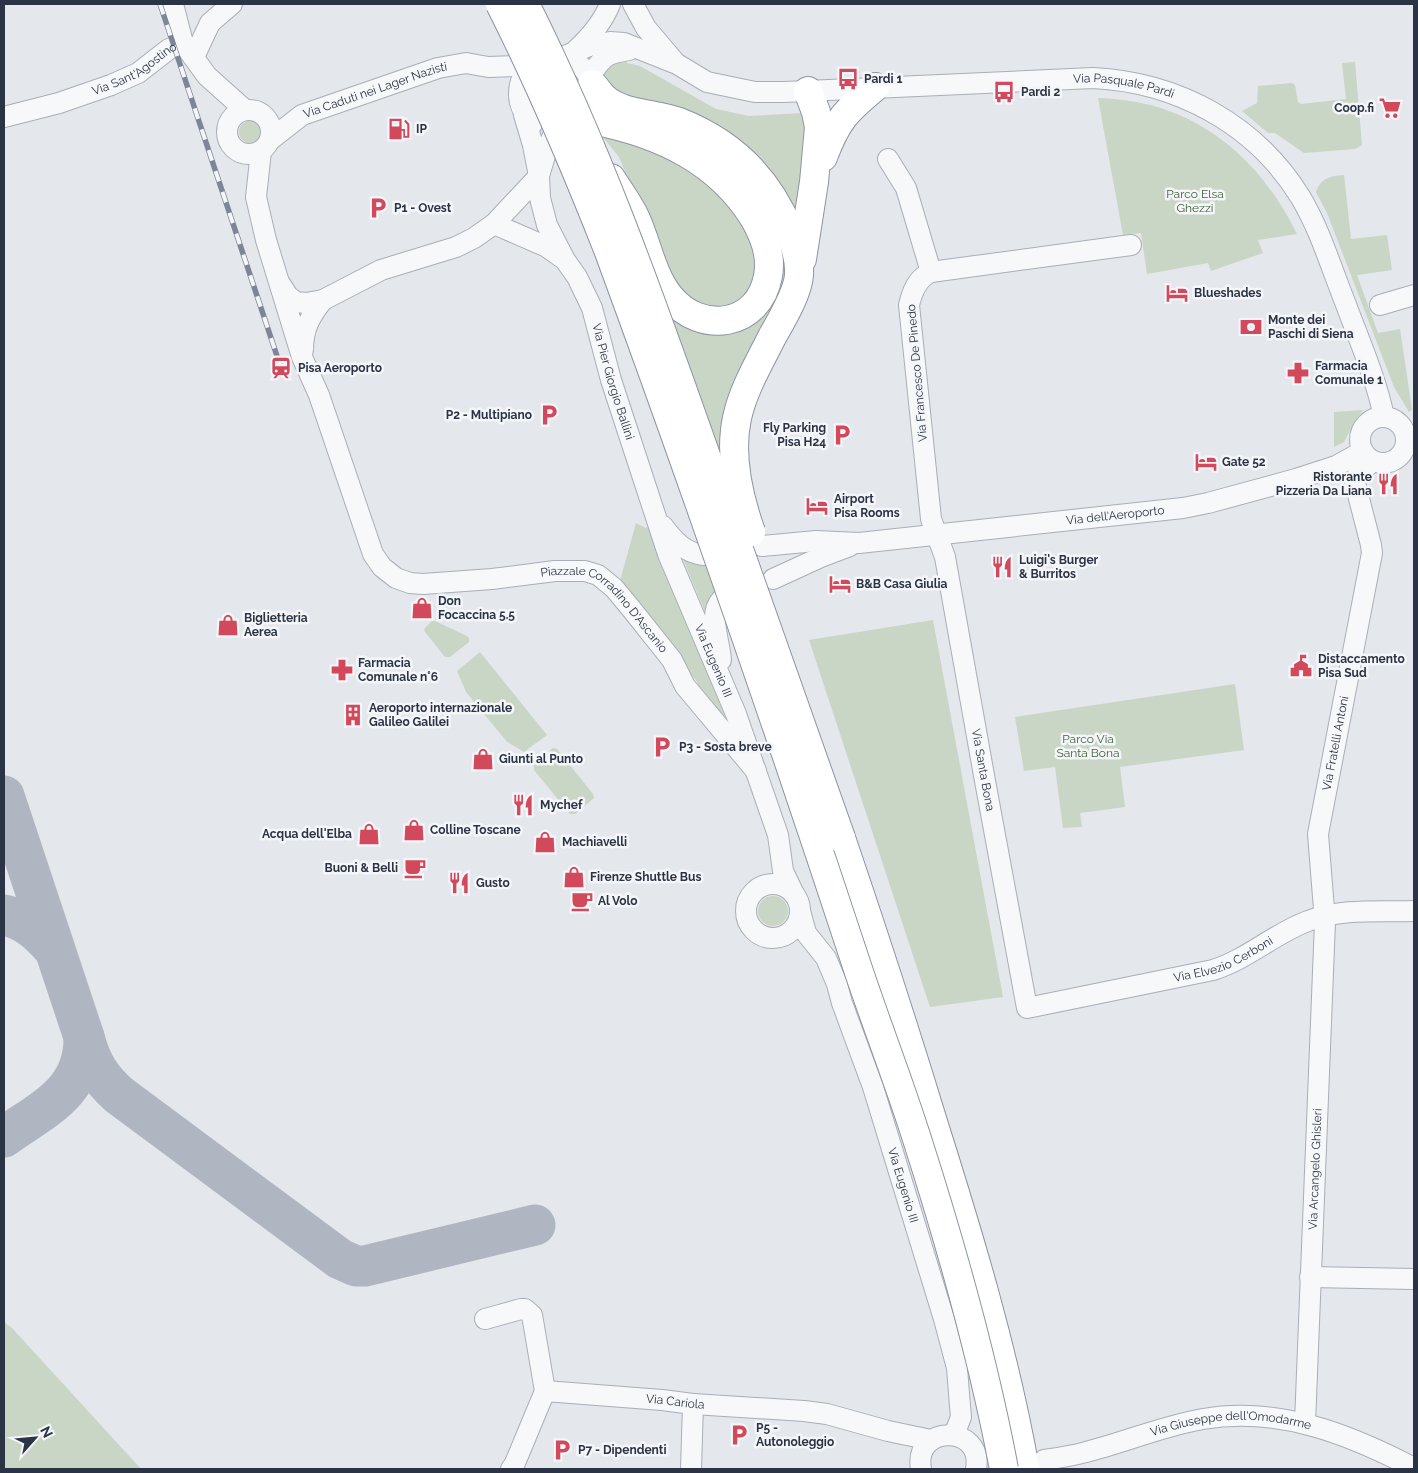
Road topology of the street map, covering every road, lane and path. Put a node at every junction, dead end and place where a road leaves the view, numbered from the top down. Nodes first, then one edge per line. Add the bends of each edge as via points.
1 (173, 4) edge
2 (232, 4) edge
3 (500, 4) edge
4 (525, 4) edge
5 (610, 4) edge
6 (633, 4) edge
7 (636, 49) junction
8 (188, 50) junction
9 (568, 55) junction
10 (677, 64) junction
11 (488, 67) junction
12 (208, 76) junction
13 (591, 80) junction
14 (875, 87) junction
15 (808, 91) junction
16 (245, 110) junction
17 (522, 110) junction
18 (265, 116) junction
19 (302, 116) junction
20 (4, 117) edge
21 (588, 124) junction
22 (227, 130) junction
23 (266, 146) junction
24 (237, 151) junction
25 (888, 160) dead end
26 (539, 176) junction
27 (814, 182) junction
28 (256, 197) junction
29 (494, 224) junction
30 (1131, 245) dead end
31 (565, 260) junction
32 (931, 272) junction
33 (799, 275) junction
34 (277, 279) junction
35 (1414, 295) edge
36 (323, 300) junction
37 (1380, 305) dead end
38 (302, 357) junction
39 (1384, 417) junction
40 (1410, 442) edge
41 (1368, 456) junction
42 (654, 511) junction
43 (936, 534) junction
44 (859, 543) junction
45 (762, 546) dead end
46 (704, 555) dead end
47 (773, 579) dead end
48 (721, 600) dead end
49 (722, 679) junction
50 (756, 771) junction
51 (772, 816) junction
52 (841, 838) junction
53 (760, 888) junction
54 (797, 903) junction
55 (1414, 911) edge
56 (1325, 916) junction
57 (779, 938) junction
58 (842, 1003) junction
59 (1027, 1008) joint
60 (1310, 1277) junction
61 (1414, 1280) edge
62 (485, 1318) dead end
63 (957, 1368) junction
64 (545, 1391) junction
65 (693, 1404) junction
66 (1304, 1423) junction
67 (954, 1435) junction
68 (925, 1454) edge
69 (975, 1460) edge
70 (1034, 1464) edge
71 (1414, 1468) edge
72 (511, 1469) edge
73 (691, 1469) edge
74 (1004, 1469) edge

1 - 8 street
2 - 8 street, Via Sant'Agostino via 210,23
3 - 74 highway, bridge via 574,164 609,252 800,793 917,1138 951,1252
4 - 21 highway, bridge
5 - 9 street via 586,41
6 - 10 street, Via Pasquale Pardi via 646,28
7 - 9 street, Via Pasquale Pardi via 624,43 610,42
7 - 10 street, Via Pasquale Pardi
7 - 13 street, Via Pasquale Pardi via 606,55
8 - 12 street
8 - 20 street, Via Sant'Agostino via 169,49 138,73 111,85
9 - 13 street
10 - 15 street, Via Pasquale Pardi via 707,82 736,89
11 - 17 street via 511,88
11 - 17 street, Via Caduti nei Lager Nazisti via 520,71 518,92
11 - 19 street, Via Caduti nei Lager Nazisti via 466,63 445,66
12 - 16 street
12 - 22 street
13 - 21 street via 594,102
13 - 33 highway via 605,99 618,107 668,118 702,132 728,148 752,170 781,210 797,252
14 - 15 street, Via Pasquale Pardi
14 - 27 highway via 837,124
14 - 39 street, Via Pasquale Pardi via 1103,78 1164,90 1218,114 1268,155 1306,206 1366,360
15 - 27 highway via 819,127
16 - 18 street
16 - 22 street via 233,117
17 - 26 street, Via Pier Giorgio Ballini
17 - 26 street, Via Pier Giorgio Ballini via 538,128 552,132
18 - 19 street
18 - 23 street via 271,127
19 - 23 street, Via Caduti nei Lager Nazisti
21 - 21 highway, bridge via 635,217 661,284 670,298 692,316 716,322 734,318 754,305 768,275 766,245 758,225 734,191 695,157 674,146 637,131 597,121
21 - 52 highway, bridge
22 - 24 street via 229,142
23 - 24 street via 248,154
23 - 28 street
24 - 28 street
25 - 32 street via 906,188
26 - 29 street, Via Pier Giorgio Ballini
26 - 31 street, Via Pier Giorgio Ballini via 542,210
27 - 33 highway
28 - 34 street
29 - 31 street, Via Pier Giorgio Ballini via 547,246
29 - 36 street, Via Pier Giorgio Ballini via 474,238 382,270
30 - 32 street
31 - 42 street, Via Pier Giorgio Ballini via 592,308 611,380
32 - 43 street, Via Francesco De Pinedo via 918,282 909,306 930,509
33 - 52 highway, bridge via 788,308 748,386 737,419 735,463 744,510 801,675
34 - 36 street, Via Pier Giorgio Ballini via 293,300 306,303
34 - 38 street
35 - 37 street
36 - 38 street, Via Pier Giorgio Ballini via 307,323
38 - 50 street, Piazzale Corradino D'Ascanio via 319,395 373,554 382,567 396,578 423,584 555,571 585,570 598,575 614,588 639,618 672,660 685,686
39 - 40 street via 1402,426
39 - 41 street via 1374,419 1363,429 1361,444
40 - 41 street via 1396,459 1382,463
41 - 43 street, Via dell'Aeroporto via 1200,504
41 - 56 street, Via Fratelli Antoni via 1355,483 1372,553 1318,834
42 - 46 street via 682,547
42 - 49 street, Via Eugenio III via 683,591
43 - 44 street, Via dell'Aeroporto
43 - 59 street, Via Santa Bona via 945,556
44 - 45 street, Via dell'Aeroporto via 816,541
44 - 47 street, Via dell'Aeroporto
48 - 49 street via 714,614
49 - 50 street, Via Eugenio III
50 - 51 street, Via Eugenio III
51 - 53 street, Via Eugenio III via 772,854
51 - 54 street, Via Eugenio III via 783,870
52 - 70 highway via 960,1208
53 - 54 street via 769,884 787,888
53 - 57 street via 748,901 747,920 760,935
54 - 57 street via 799,920 788,934
54 - 58 street, Via Eugenio III via 806,933 833,972
55 - 56 street, Via Elvezio Cerboni
56 - 59 street, Via Elvezio Cerboni via 1308,920 1213,970
56 - 60 street, Via Arcangelo Ghisleri
57 - 58 street, Via Eugenio III via 814,957
58 - 63 street, Via Eugenio III via 873,1086
60 - 61 street
60 - 66 street, Via Arcangelo Ghisleri
62 - 64 street via 521,1309 532,1315
63 - 67 street, Via Eugenio III via 960,1417
63 - 69 street, Via Eugenio III via 970,1401
64 - 65 street, Via Cariola
64 - 72 street
65 - 68 street, Via Cariola via 827,1414 888,1431
65 - 73 street
66 - 70 street, Via Giuseppe dell'Omodarme via 1261,1416 1204,1419
66 - 71 street, Via Giuseppe dell'Omodarme via 1376,1448
67 - 68 street via 944,1435
67 - 69 street via 967,1441

